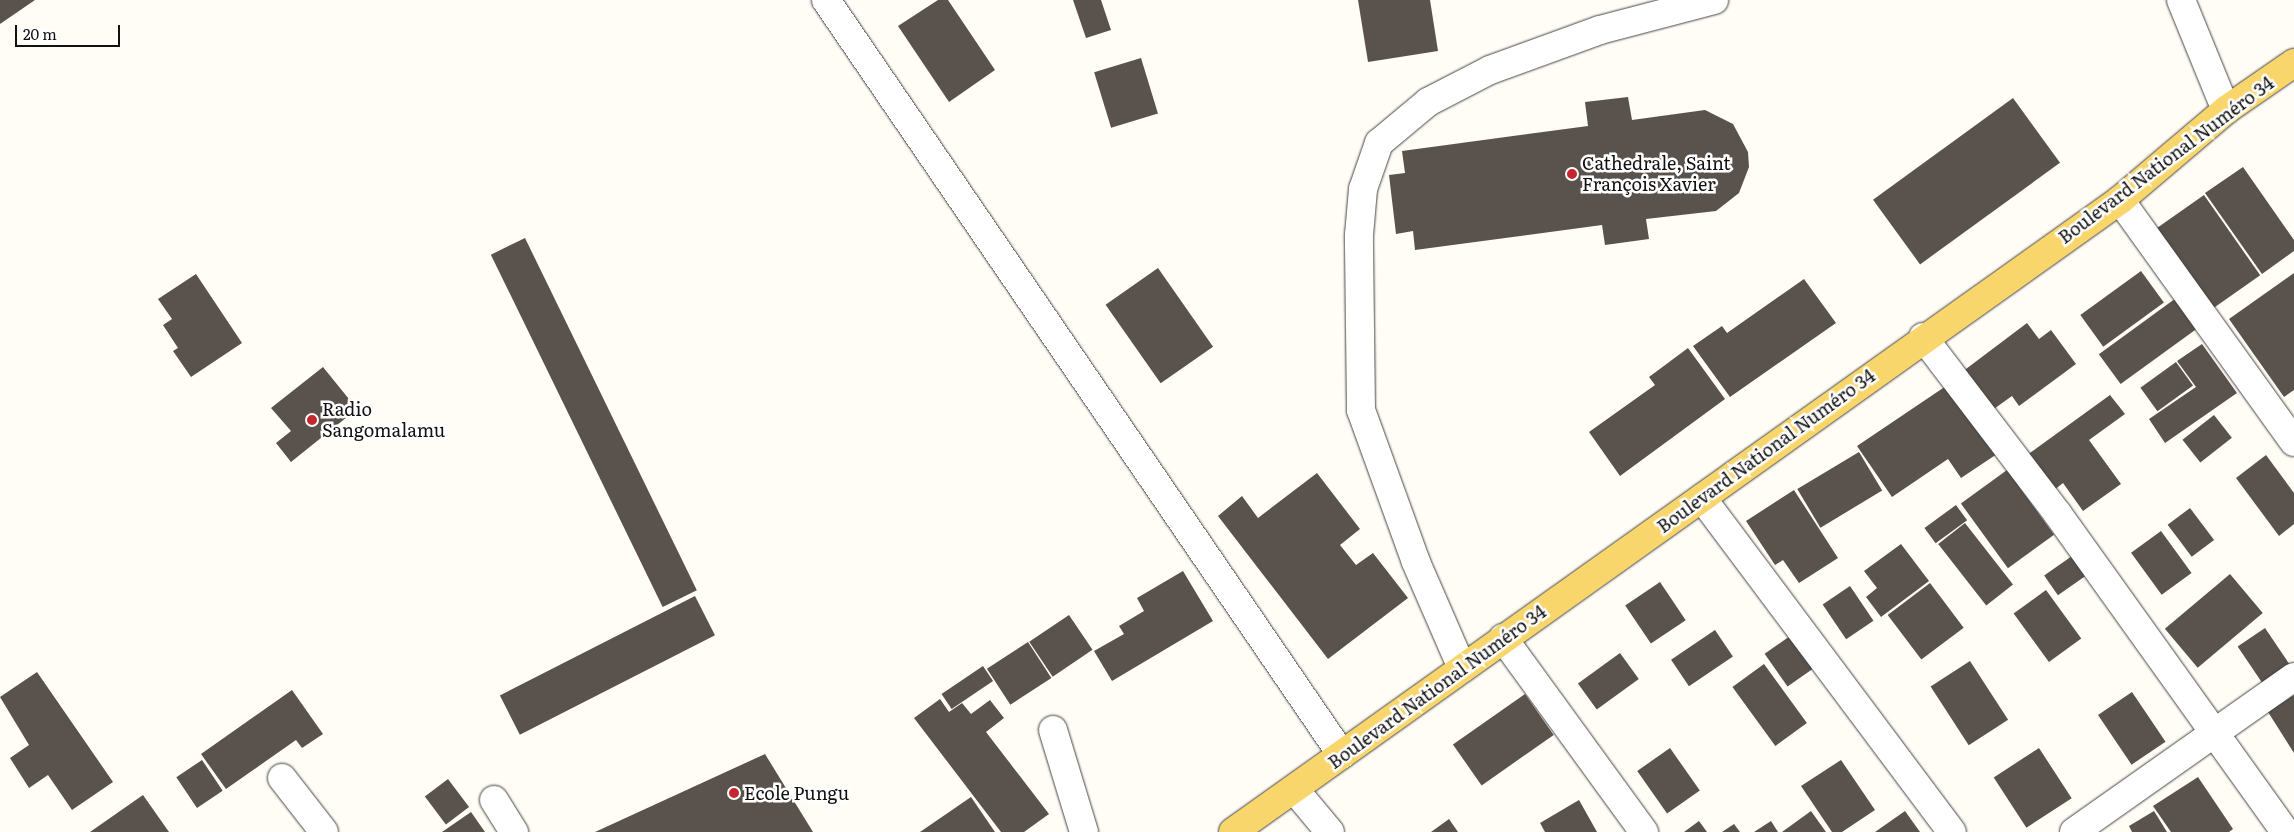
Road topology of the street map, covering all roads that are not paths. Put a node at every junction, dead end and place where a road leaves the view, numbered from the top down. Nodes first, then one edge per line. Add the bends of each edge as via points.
1 (826, 0) edge
2 (1714, 0) edge
3 (2181, 0) edge
4 (2294, 63) edge
5 (2226, 110) junction
6 (2120, 200) junction
7 (1923, 337) junction
8 (2294, 442) edge
9 (1702, 498) junction
10 (1503, 638) junction
11 (1462, 668) junction
12 (2294, 677) edge
13 (1053, 730) dead end
14 (2214, 732) junction
15 (1342, 755) junction
16 (282, 778) dead end
17 (1294, 789) junction
18 (494, 800) dead end
19 (324, 832) edge
20 (514, 832) edge
21 (1084, 832) edge
22 (1232, 832) edge
23 (1330, 832) edge
24 (1644, 832) edge
25 (1952, 832) edge
26 (2074, 832) edge
27 (2285, 832) edge

1 - 15 street
2 - 11 street via 1600,30 1490,70 1428,102 1379,143 1363,188 1359,236 1361,410 1416,562
3 - 5 street
4 - 5 main road, Boulevard National Numéro 34
5 - 6 main road, Boulevard National Numéro 34
6 - 7 main road, Boulevard National Numéro 34
6 - 8 street
7 - 9 main road, Boulevard National Numéro 34
7 - 14 street via 2057,513
9 - 10 main road, Boulevard National Numéro 34
9 - 25 street
10 - 11 main road, Boulevard National Numéro 34
10 - 24 street
11 - 15 main road, Boulevard National Numéro 34
12 - 14 street
13 - 21 street
14 - 26 street
14 - 27 street
15 - 17 main road, Boulevard National Numéro 34
16 - 19 street
17 - 22 main road, Boulevard National Numéro 34
17 - 23 street
18 - 20 street

